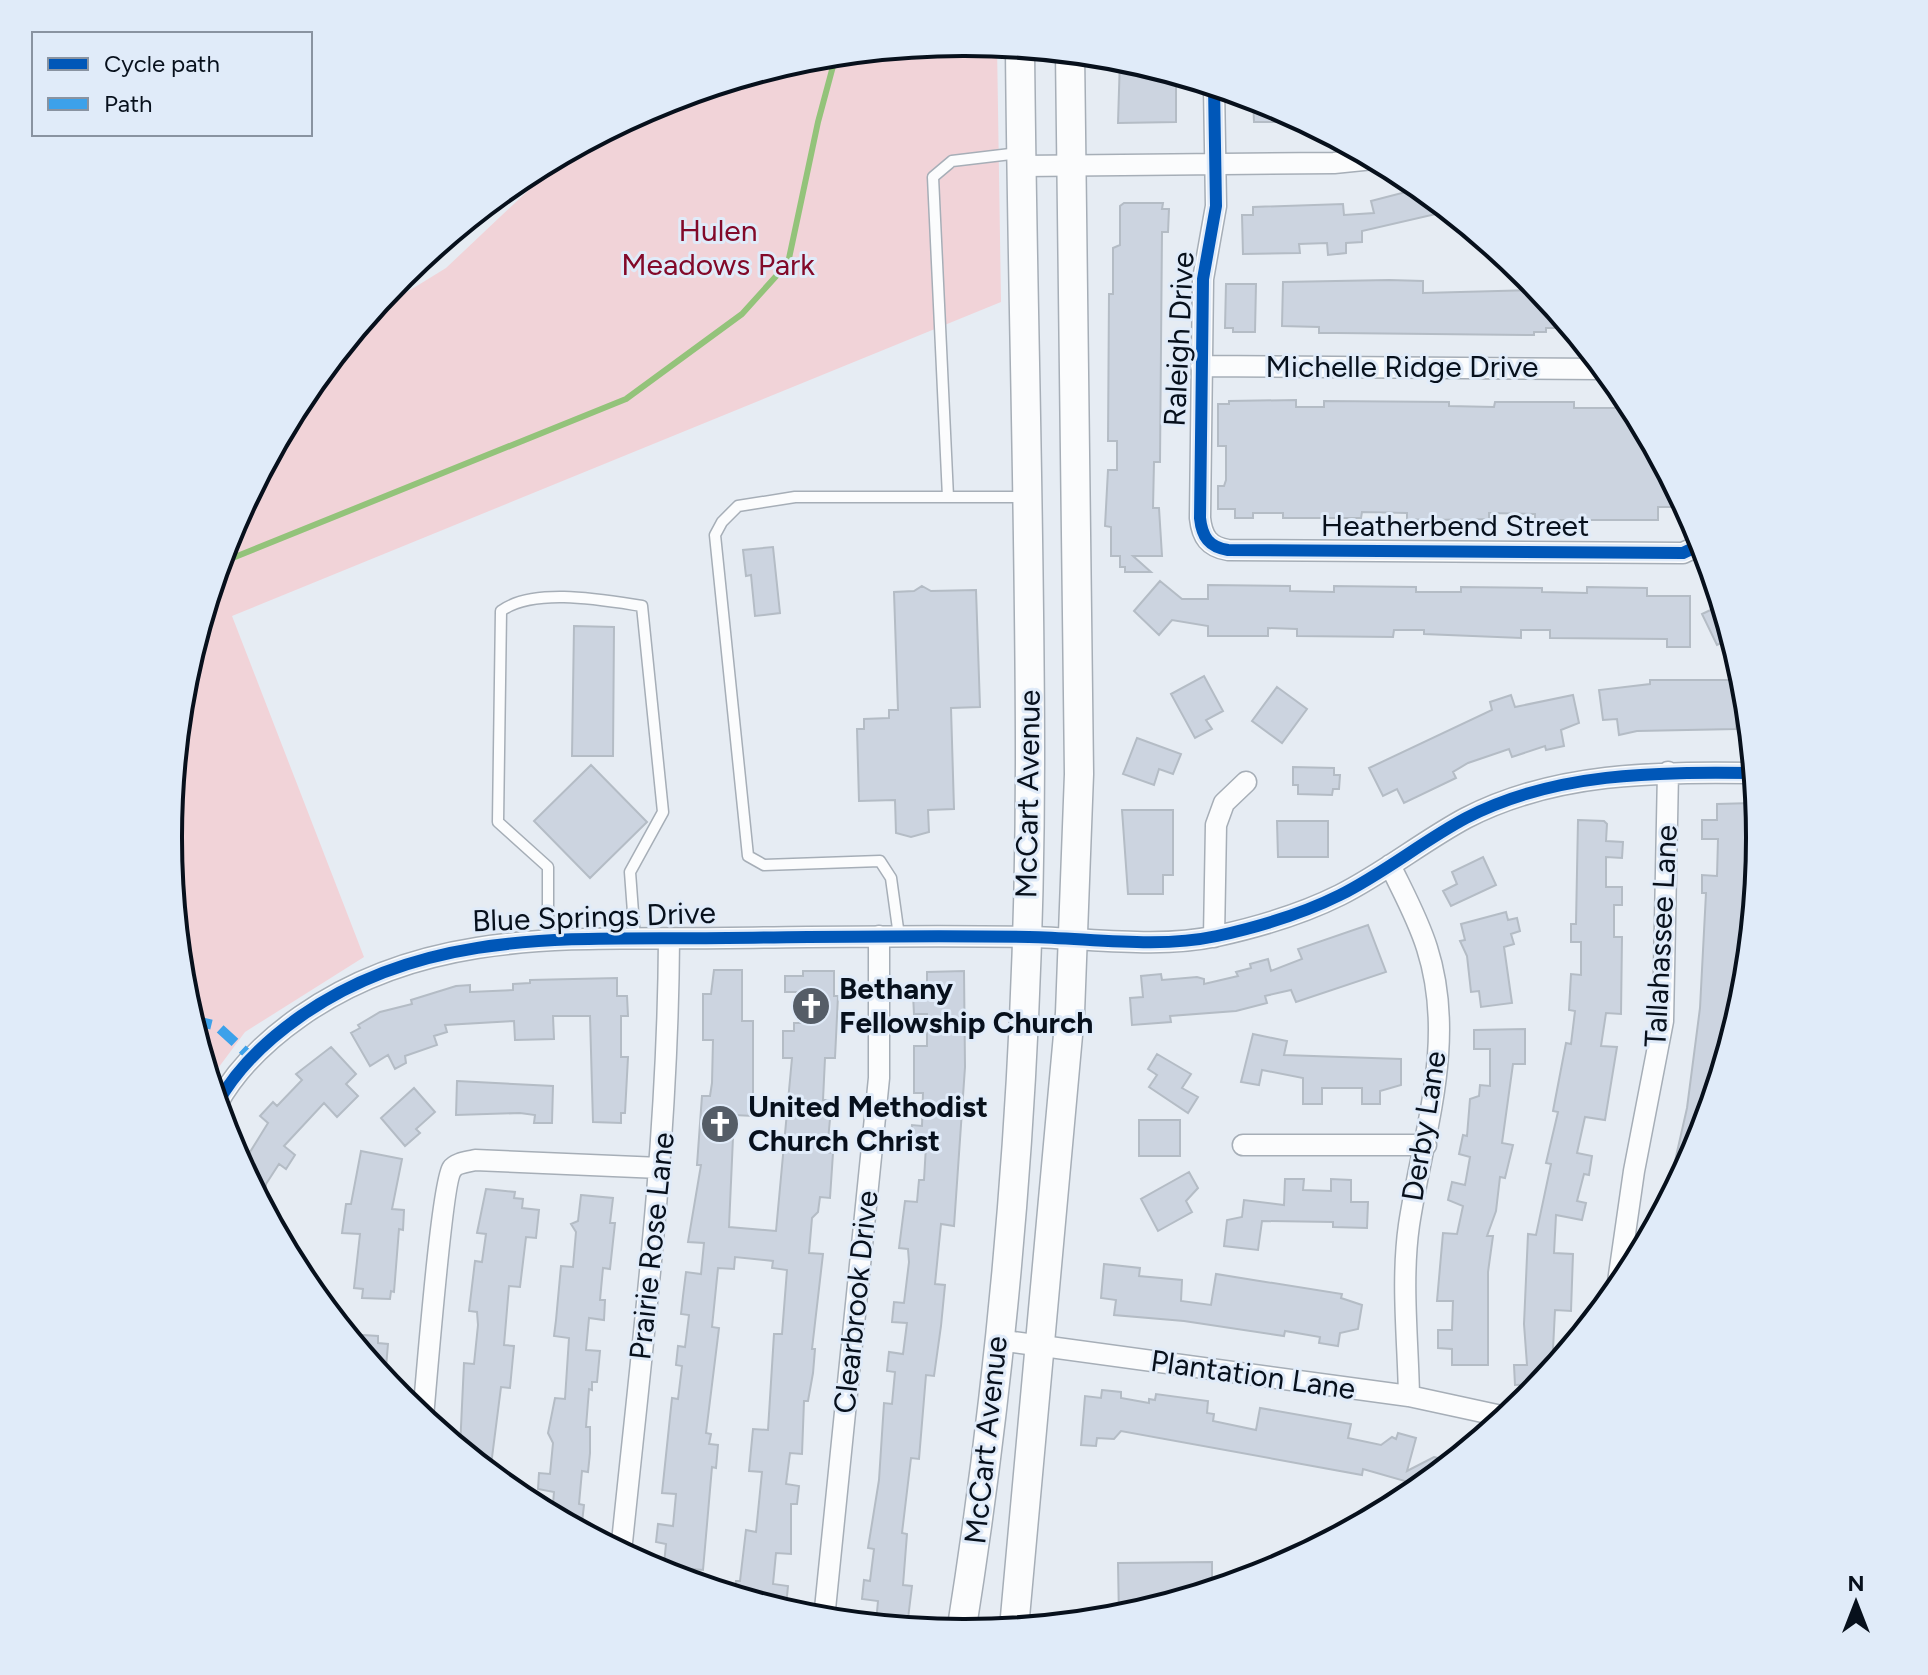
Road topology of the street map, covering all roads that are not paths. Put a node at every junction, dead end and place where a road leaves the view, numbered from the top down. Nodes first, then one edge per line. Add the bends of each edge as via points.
1 (1020, 59) edge
2 (1070, 64) edge
3 (1214, 97) edge
4 (1022, 159) junction
5 (1352, 160) edge
6 (1216, 164) junction
7 (1071, 166) junction
8 (1201, 366) junction
9 (1589, 369) edge
10 (948, 497) junction
11 (1028, 497) junction
12 (1210, 544) joint
13 (1690, 550) edge
14 (1668, 772) junction
15 (1743, 773) edge
16 (1246, 782) dead end
17 (1390, 865) junction
18 (889, 936) junction
19 (1026, 937) junction
20 (1214, 937) junction
21 (1072, 938) junction
22 (635, 939) junction
23 (669, 939) junction
24 (548, 941) junction
25 (225, 1091) edge
26 (1243, 1145) dead end
27 (1426, 1145) junction
28 (660, 1168) junction
29 (1621, 1260) edge
30 (998, 1340) junction
31 (1040, 1346) junction
32 (1409, 1396) junction
33 (424, 1402) edge
34 (1491, 1414) edge
35 (622, 1540) edge
36 (825, 1606) edge
37 (1015, 1617) edge
38 (963, 1619) edge

1 - 4 main road, McCart Avenue
2 - 7 main road, McCart Avenue
3 - 6 street, Raleigh Drive
4 - 7 street
4 - 10 lane via 952,161 933,177
4 - 11 main road, McCart Avenue
5 - 6 street
6 - 7 street
6 - 8 street, Raleigh Drive via 1216,206 1203,279
7 - 21 main road, McCart Avenue via 1079,774
8 - 9 street, Michelle Ridge Drive
8 - 12 street, Raleigh Drive via 1200,518
10 - 11 lane
10 - 18 lane via 795,497 738,506 715,535 748,856 764,865 880,861 891,878
11 - 19 main road, McCart Avenue
12 - 13 street, Heatherbend Street via 1228,550
14 - 15 street, Blue Springs Drive
14 - 17 street, Blue Springs Drive via 1597,777 1502,803 1466,818
14 - 29 street, Tallahassee Lane via 1663,1021
16 - 20 street via 1224,803 1216,825
17 - 20 street, Blue Springs Drive via 1341,895
17 - 27 street, Derby Lane via 1420,928 1434,978 1438,1074
18 - 19 street, Blue Springs Drive
18 - 23 street, Blue Springs Drive
18 - 36 street, Clearbrook Drive
19 - 21 street, Blue Springs Drive
19 - 30 main road, McCart Avenue via 1023,1047
20 - 21 street, Blue Springs Drive via 1164,942
21 - 31 main road, McCart Avenue
22 - 23 street, Blue Springs Drive
22 - 24 street, Blue Springs Drive
22 - 24 lane via 630,872 663,812 642,606 584,598 516,600 501,611 498,822 548,867
23 - 28 street, Prairie Rose Lane
24 - 25 street, Blue Springs Drive via 463,947 384,969 326,998 274,1035
26 - 27 street
27 - 32 street, Derby Lane via 1406,1265
28 - 33 street via 475,1160 454,1166
28 - 35 street, Prairie Rose Lane
30 - 31 street, Plantation Lane
30 - 38 main road, McCart Avenue
31 - 32 street, Plantation Lane
31 - 37 main road, McCart Avenue
32 - 34 street, Plantation Lane

